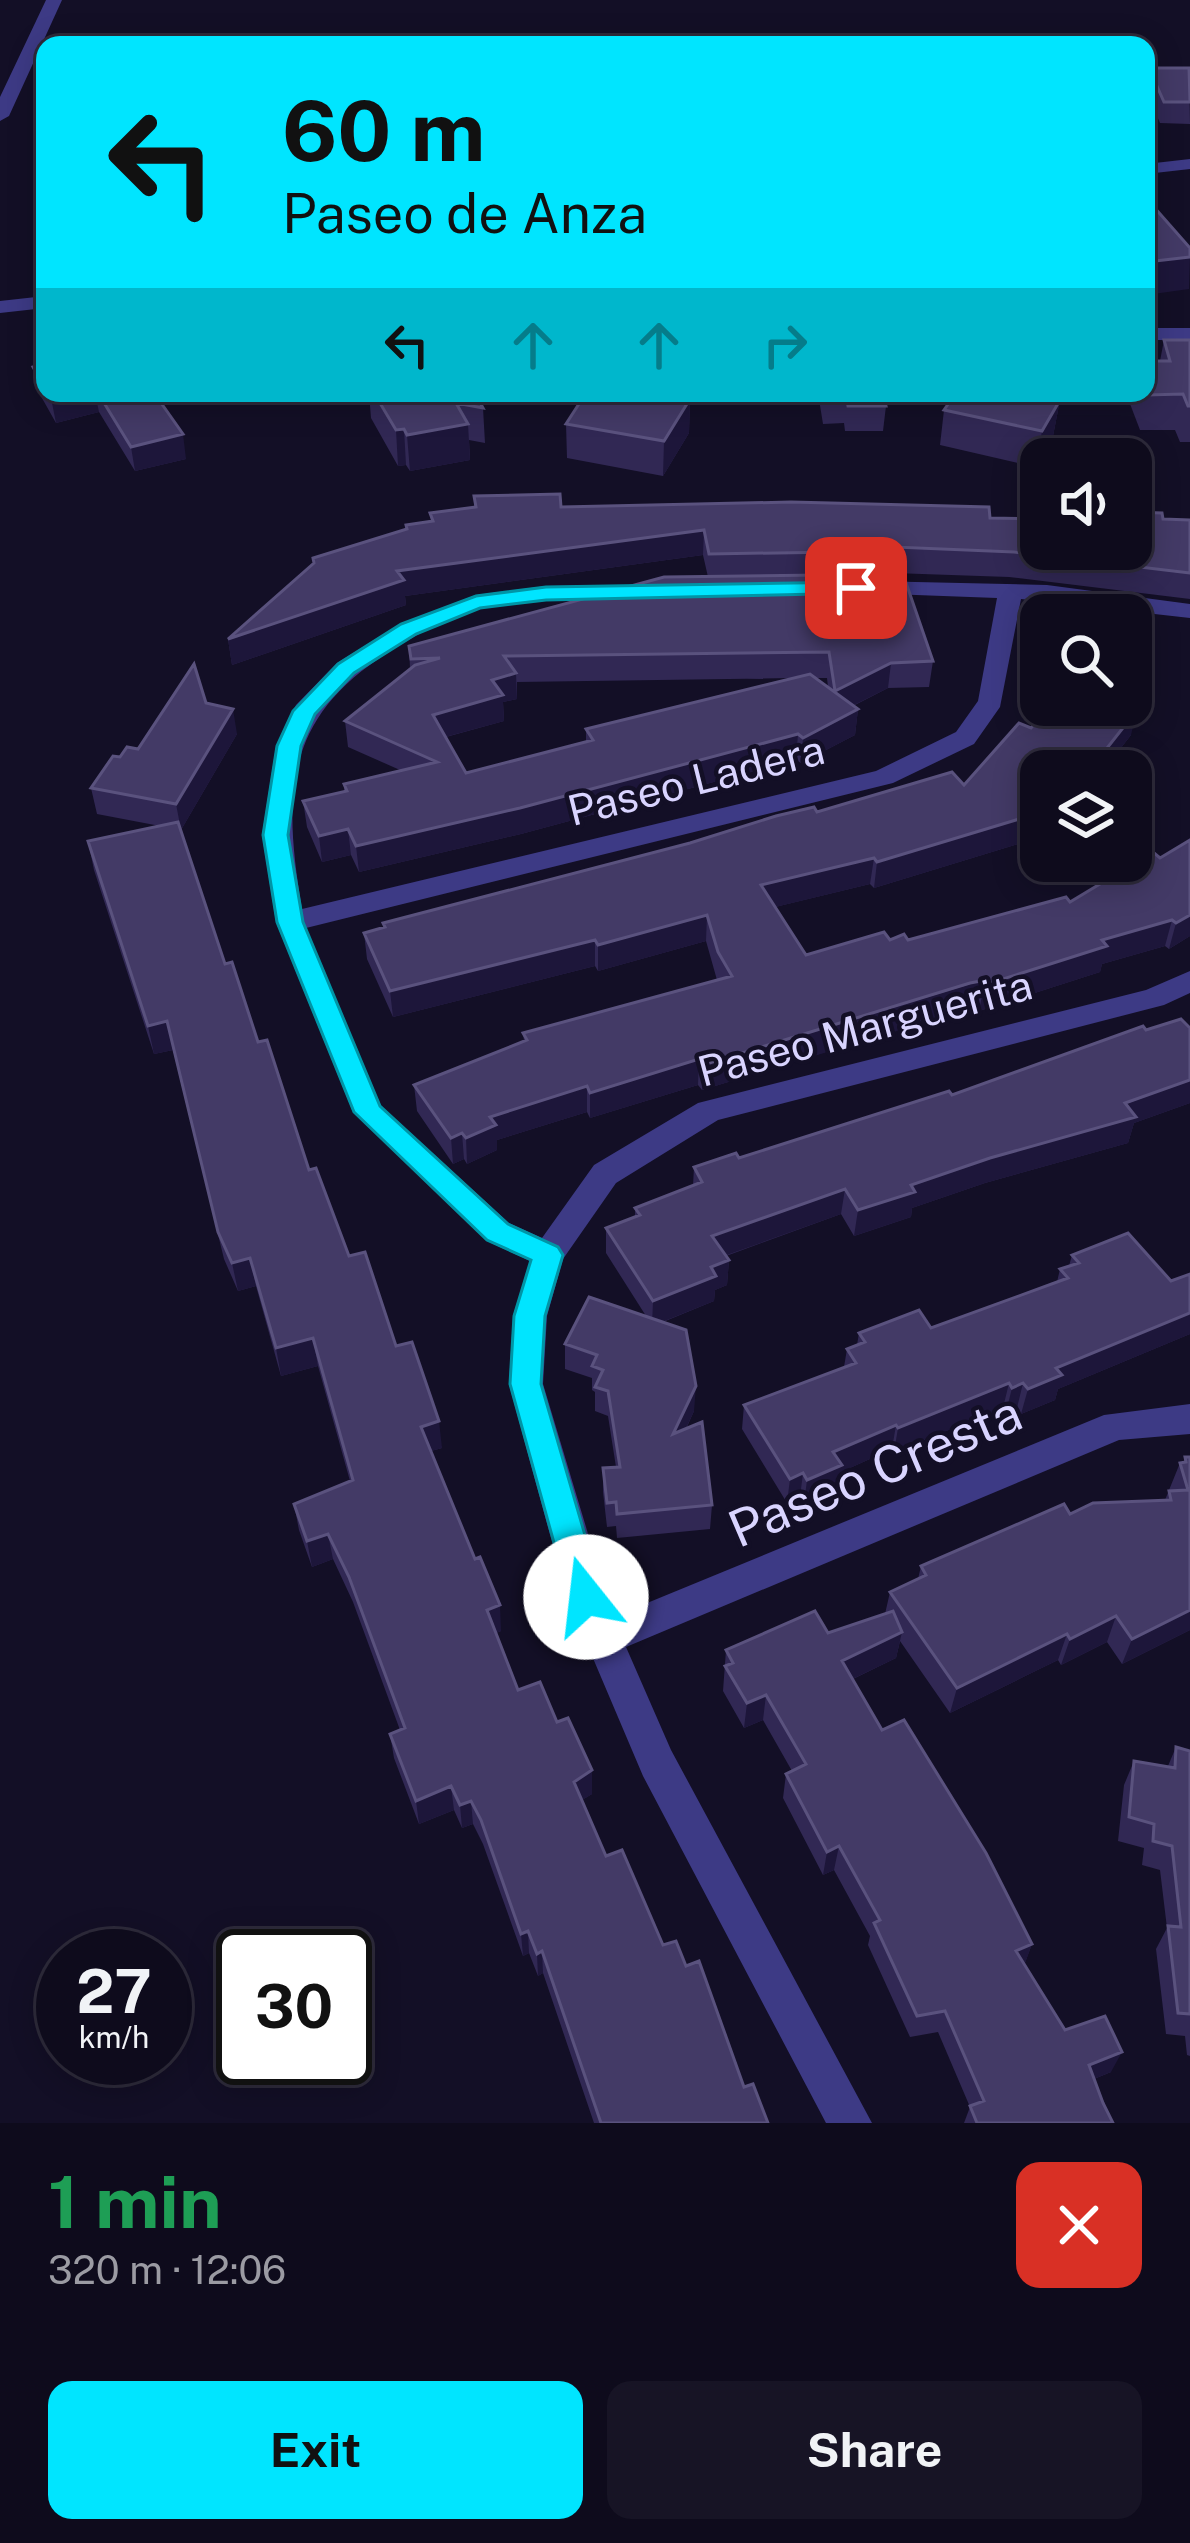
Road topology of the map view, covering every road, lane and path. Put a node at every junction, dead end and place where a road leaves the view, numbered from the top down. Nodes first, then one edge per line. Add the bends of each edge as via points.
1 (54, 0) edge
2 (37, 36) edge
3 (36, 39) edge
4 (0, 116) edge
5 (1190, 164) edge
6 (1155, 169) edge
7 (36, 303) edge
8 (0, 307) edge
9 (1155, 334) edge
10 (1190, 334) edge
11 (851, 589) edge
12 (687, 591) edge
13 (1010, 593) junction
14 (1190, 611) edge
15 (290, 922) junction
16 (1190, 981) edge
17 (548, 1255) junction
18 (1190, 1419) edge
19 (604, 1639) junction
20 (850, 2123) edge

1 - 2 street
3 - 4 street
5 - 6 street
7 - 8 street
9 - 10 street
11 - 13 street
12 - 15 street via 476,602 409,629 346,668 305,711 289,746 276,835
13 - 14 street
13 - 15 street, Paseo Ladera via 991,701 965,738 884,777
15 - 17 street via 368,1112 497,1232
16 - 17 street, Paseo Marguerita via 1154,998 709,1111 605,1174
17 - 19 street, Paseo Marguerita via 530,1316 526,1384
18 - 19 street, Paseo Cresta via 1116,1426
19 - 20 street, Paseo Marguerita via 657,1763

